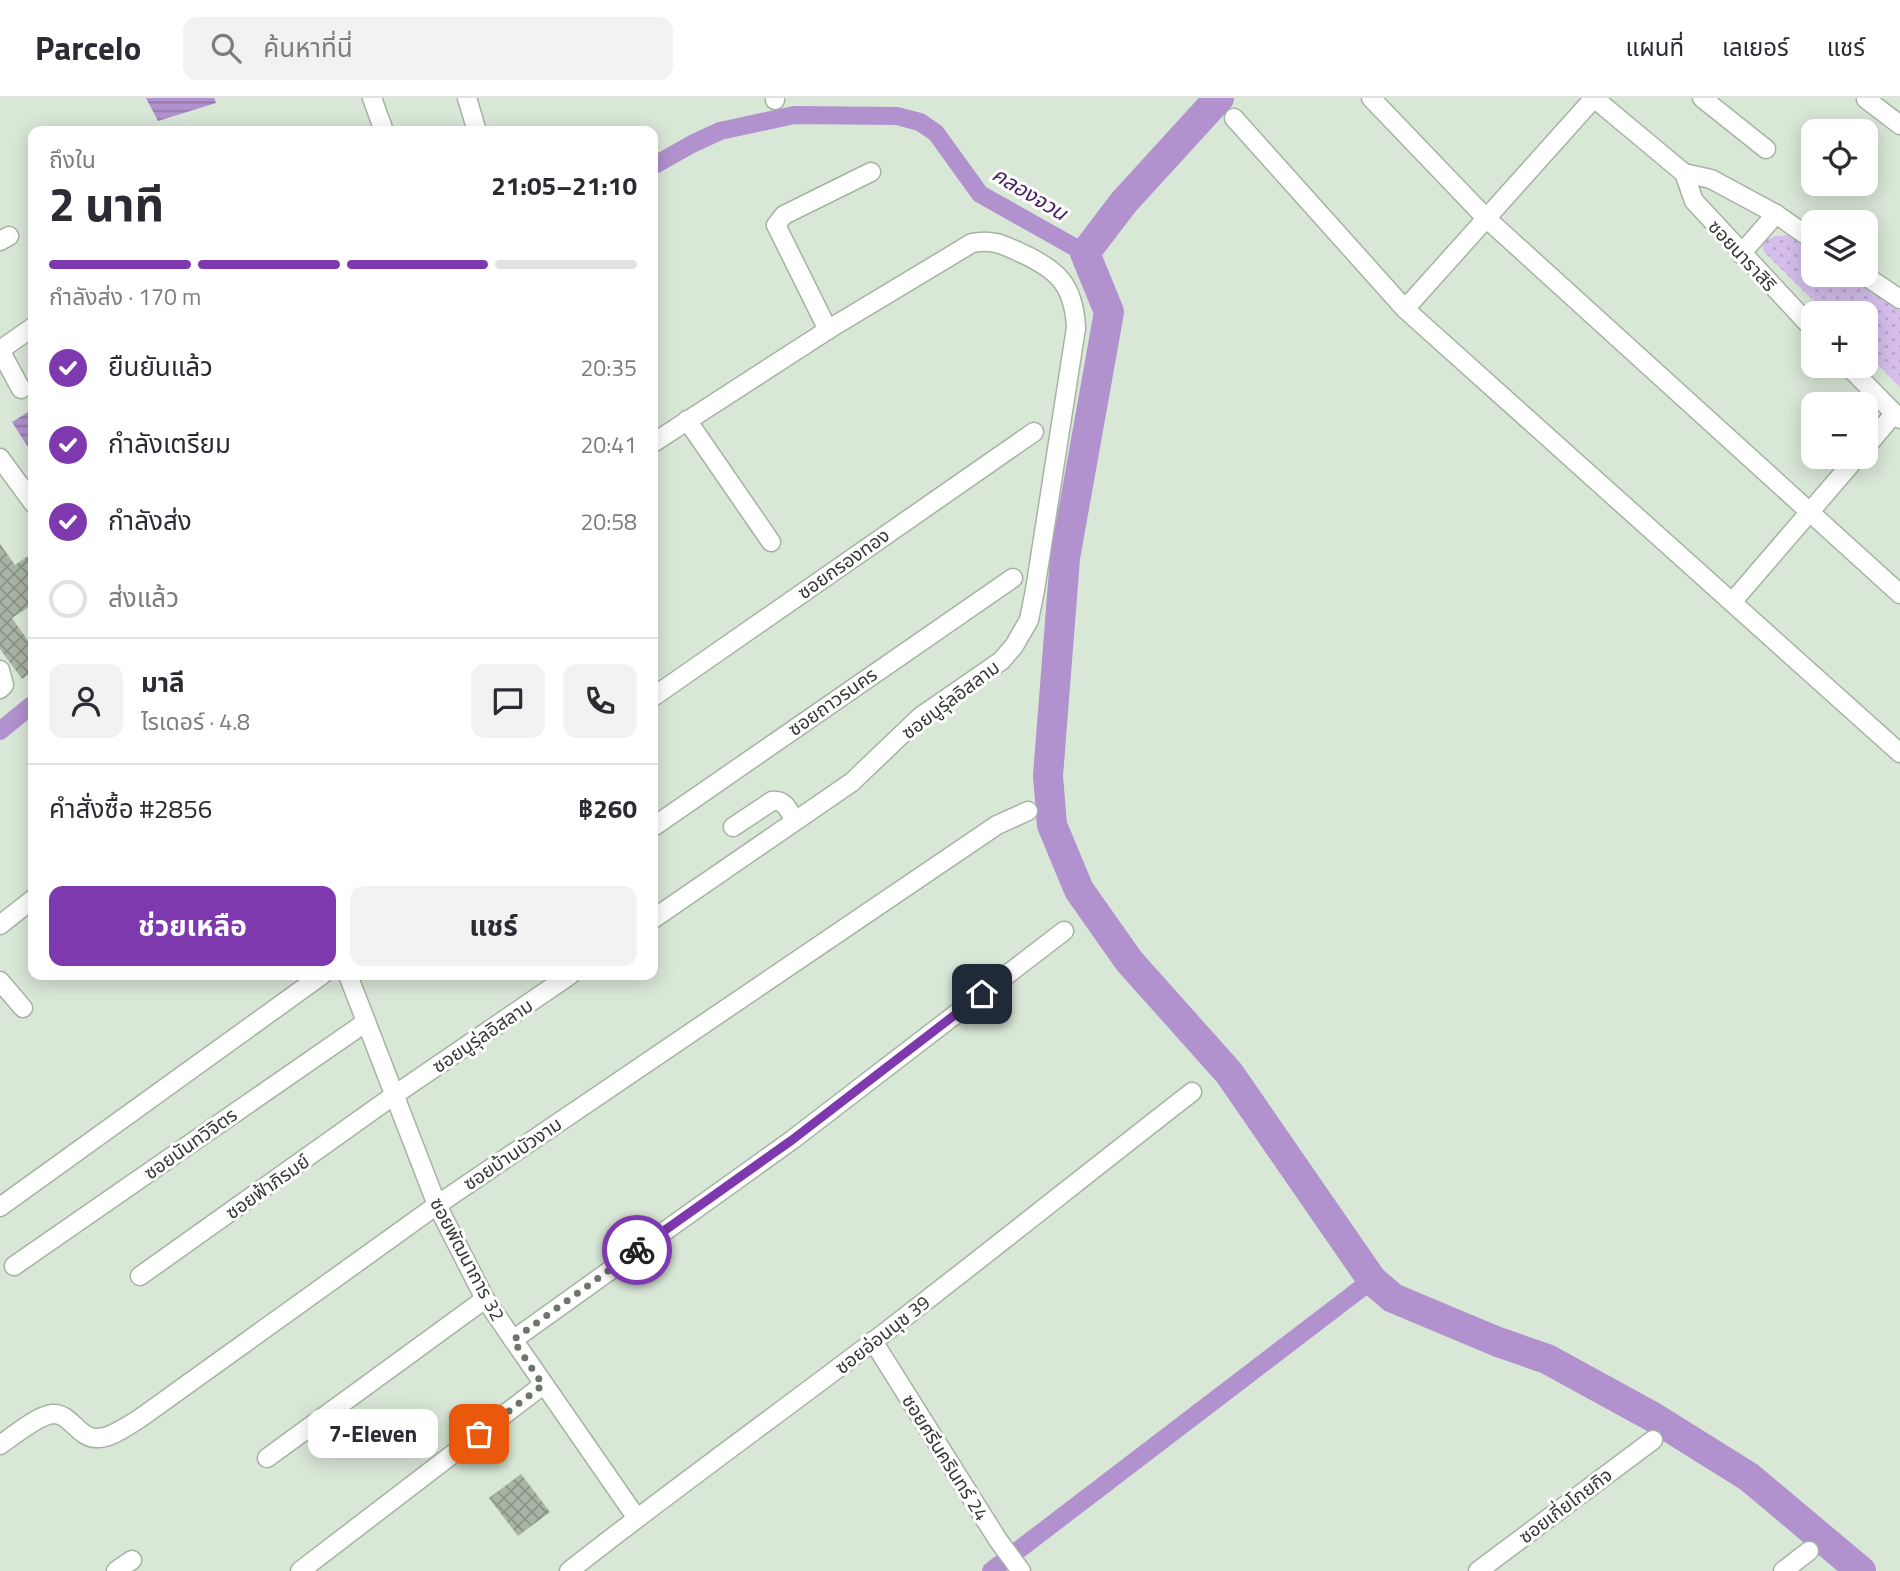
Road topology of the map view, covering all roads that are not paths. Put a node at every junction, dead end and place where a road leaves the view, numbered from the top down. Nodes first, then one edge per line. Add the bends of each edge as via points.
1 (372, 98) edge
2 (467, 98) edge
3 (1371, 98) edge
4 (1594, 98) edge
5 (1702, 98) edge
6 (1866, 99) edge
7 (1234, 118) dead end
8 (1900, 125) edge
9 (382, 126) edge
10 (475, 126) edge
11 (1766, 149) dead end
12 (871, 172) dead end
13 (1684, 173) junction
14 (1776, 214) junction
15 (1486, 218) junction
16 (1801, 232) edge
17 (1741, 254) junction
18 (1878, 284) edge
19 (1900, 299) edge
20 (1405, 309) junction
21 (1801, 316) edge
22 (28, 330) edge
23 (828, 330) junction
24 (0, 350) edge
25 (1860, 378) edge
26 (21, 389) dead end
27 (1897, 417) edge
28 (687, 420) junction
29 (1034, 432) dead end
30 (1878, 435) edge
31 (658, 438) edge
32 (0, 458) edge
33 (1847, 469) edge
34 (28, 496) edge
35 (1809, 512) junction
36 (771, 542) dead end
37 (1013, 578) dead end
38 (1900, 594) edge
39 (1733, 601) junction
40 (0, 670) edge
41 (0, 690) edge
42 (658, 694) edge
43 (1900, 753) edge
44 (1028, 811) dead end
45 (795, 821) junction
46 (658, 823) edge
47 (733, 827) dead end
48 (28, 903) edge
49 (658, 916) edge
50 (0, 925) edge
51 (1064, 931) dead end
52 (315, 980) edge
53 (350, 980) edge
54 (563, 980) edge
55 (0, 981) edge
56 (23, 1008) dead end
57 (366, 1022) junction
58 (1192, 1092) dead end
59 (393, 1096) junction
60 (437, 1205) junction
61 (0, 1207) edge
62 (14, 1266) dead end
63 (140, 1276) dead end
64 (485, 1299) junction
65 (513, 1340) junction
66 (873, 1341) junction
67 (543, 1385) junction
68 (1653, 1440) dead end
69 (0, 1445) edge
70 (267, 1458) dead end
71 (636, 1517) junction
72 (1809, 1551) dead end
73 (132, 1560) dead end
74 (1017, 1565) edge
75 (116, 1571) edge
76 (300, 1571) edge
77 (569, 1571) edge
78 (1478, 1571) edge
79 (1783, 1571) edge

1 - 9 street
2 - 10 street
3 - 15 street
4 - 13 street, ซอยนาราสิริ
4 - 15 street
5 - 11 street
6 - 8 street
7 - 20 street
12 - 23 street via 784,215 776,225
13 - 14 street, ซอยนาราสิริ via 1711,178
13 - 17 street, ซอยนาราสิริ via 1694,201
14 - 16 street, ซอยนาราสิริ
14 - 17 street
15 - 20 street
15 - 35 street
17 - 21 street, ซอยนาราสิริ
18 - 19 street
20 - 39 street
22 - 24 street
23 - 28 street
23 - 45 street, ซอยนูรุ่ลอิสลาม via 972,243 987,240 1045,263 1065,284 1075,309 1076,328 1029,620 1002,661 920,717 852,782
24 - 26 street
25 - 27 street
27 - 30 street
28 - 31 street
28 - 36 street
29 - 42 street, ซอยกรองทอง
32 - 34 street
33 - 35 street
35 - 38 street
35 - 39 street
37 - 46 street, ซอยถาวรนคร
39 - 43 street
40 - 41 street via 4,685
44 - 60 street, ซอยบ้านบัวงาม via 996,825
45 - 47 street via 778,800
45 - 49 street, ซอยนูรุ่ลอิสลาม
48 - 50 street
51 - 65 street via 792,1140
52 - 61 street
53 - 57 street, ซอยพัฒนาการ 32
54 - 59 street, ซอยนูรุ่ลอิสลาม
55 - 56 street
57 - 59 street, ซอยพัฒนาการ 32
57 - 62 street, ซอยนันทวิจิตร
58 - 66 street, ซอยอ่อนนุช 39
59 - 60 street, ซอยพัฒนาการ 32
59 - 63 street, ซอยฟ้าภิรมย์
60 - 64 street, ซอยพัฒนาการ 32
60 - 69 street, ซอยบ้านบัวงาม via 112,1435 91,1437 54,1414
64 - 65 street, ซอยพัฒนาการ 32
64 - 70 street
65 - 67 street, ซอยพัฒนาการ 32
66 - 71 street, ซอยอ่อนนุช 39
66 - 74 street, ซอยศรีนครินทร์ 24
67 - 71 street, ซอยพัฒนาการ 32
67 - 76 street
68 - 78 street, ซอยเกี่ยโกยกิจ
71 - 77 street, ซอยอ่อนนุช 39
72 - 79 street
73 - 75 street

